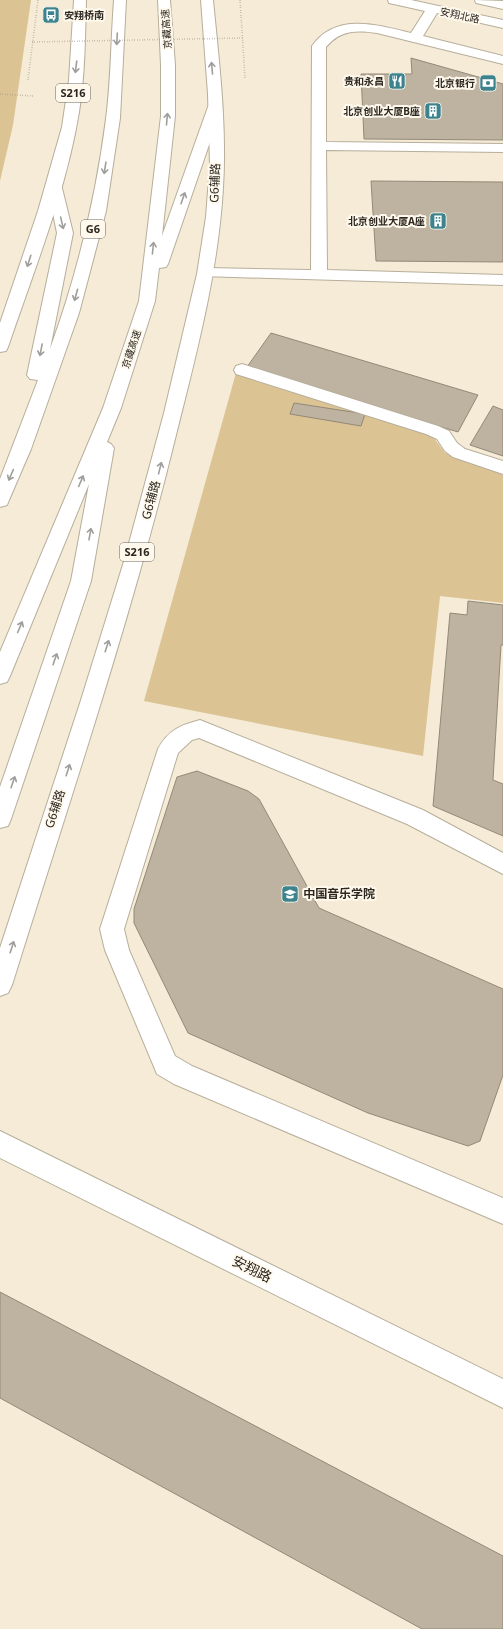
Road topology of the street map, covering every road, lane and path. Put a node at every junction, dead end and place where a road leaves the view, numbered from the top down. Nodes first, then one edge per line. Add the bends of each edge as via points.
1 (38, 0) edge
2 (80, 0) edge
3 (120, 0) edge
4 (164, 0) edge
5 (207, 0) edge
6 (240, 0) edge
7 (394, 0) edge
8 (481, 0) edge
9 (503, 5) edge
10 (433, 9) junction
11 (503, 24) edge
12 (243, 38) junction
13 (415, 38) junction
14 (32, 42) junction
15 (503, 60) edge
16 (245, 78) dead end
17 (28, 80) dead end
18 (0, 94) edge
19 (33, 96) dead end
20 (215, 107) junction
21 (320, 146) junction
22 (503, 148) edge
23 (54, 184) junction
24 (207, 273) junction
25 (319, 275) junction
26 (503, 280) edge
27 (147, 301) junction
28 (0, 347) edge
29 (242, 370) dead end
30 (112, 408) junction
31 (22, 449) junction
32 (503, 468) edge
33 (0, 500) edge
34 (0, 676) edge
35 (0, 819) edge
36 (503, 864) edge
37 (0, 984) edge
38 (0, 1144) edge
39 (503, 1211) edge
40 (503, 1394) edge

1 - 14 path
2 -> 23 main road, S216 via 78,56 69,126
3 -> 31 main road, G6 via 113,118 98,211 71,313
27 -> 4 main road, 京藏高速 via 168,116
20 -> 5 main road, G6辅路 / S216
6 - 12 path
7 - 10 main road, 安翔北路
8 - 9 main road
10 - 11 main road, 安翔北路
10 - 13 main road
12 - 14 path, bridge
12 - 16 path
13 - 15 main road
13 - 21 main road via 373,27 338,30 324,37 319,46
14 - 17 path
18 - 19 path
20 - 24 main road, G6辅路 / S216 via 216,187
27 -> 20 main road
21 - 22 main road
21 - 25 main road
23 -> 28 main road, S216
23 -> 31 main road via 65,233
24 - 25 main road
37 -> 24 main road, G6辅路 / S216 via 133,566
25 - 26 main road
27 - 30 main road, 京藏高速
29 - 32 main road via 432,430 443,435 459,453
34 -> 30 main road, 京藏高速
35 -> 30 main road via 82,581
31 -> 33 main road, G6
36 - 39 main road via 415,817 200,729 185,733 169,749 112,929 117,950 166,1065 183,1075
38 - 40 main road, 安翔路

